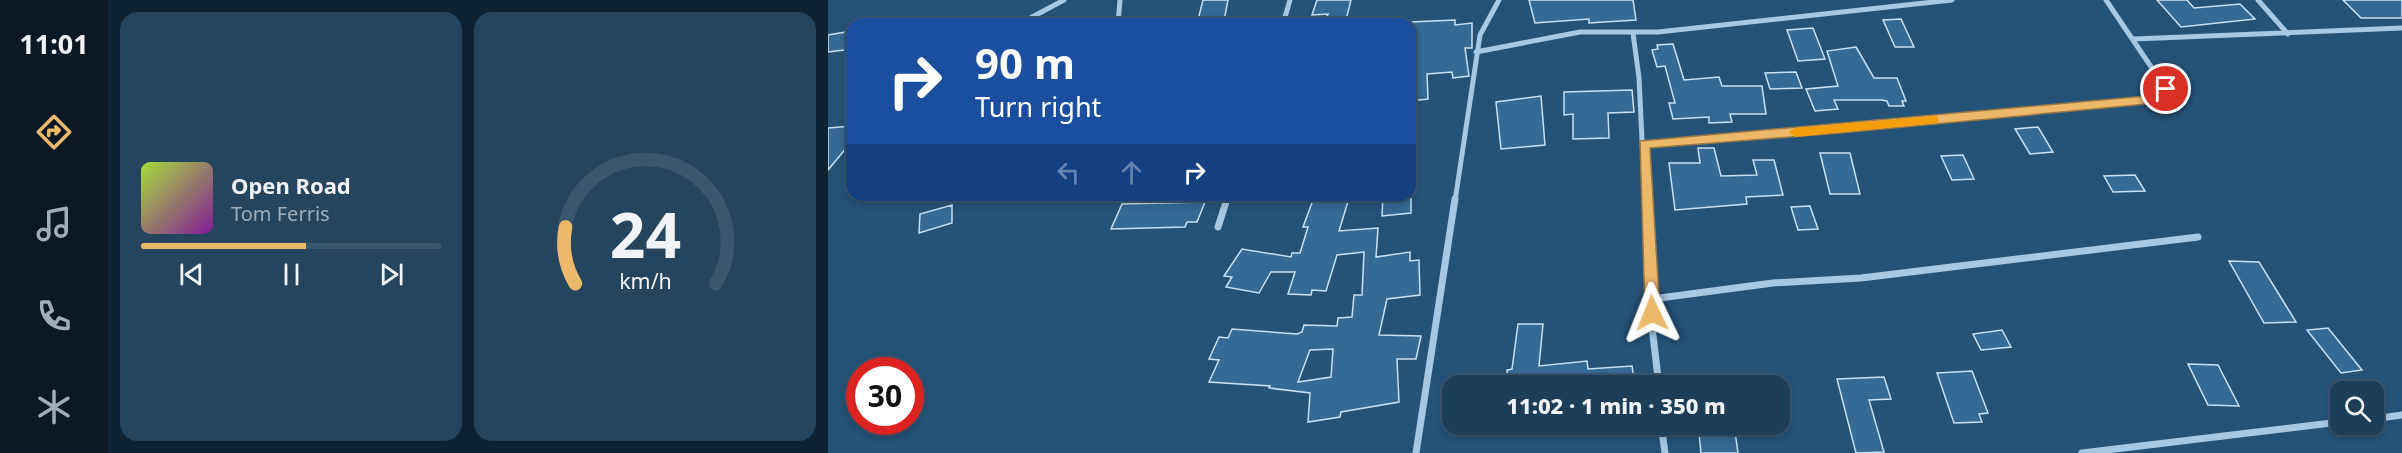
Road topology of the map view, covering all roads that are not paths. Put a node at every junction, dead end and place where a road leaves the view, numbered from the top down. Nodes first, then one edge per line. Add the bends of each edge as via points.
1 (1064, 0) edge
2 (1120, 0) edge
3 (1290, 0) edge
4 (1499, 0) edge
5 (1952, 0) edge
6 (2106, 0) edge
7 (2259, 0) edge
8 (1030, 18) edge
9 (1118, 18) edge
10 (1285, 18) edge
11 (2402, 28) edge
12 (1633, 33) junction
13 (2288, 34) junction
14 (2134, 39) junction
15 (1476, 52) junction
16 (1644, 144) junction
17 (1227, 201) edge
18 (1218, 228) dead end
19 (2198, 237) dead end
20 (1652, 298) junction
21 (1658, 375) edge
22 (2402, 415) edge
23 (2384, 417) edge
24 (2330, 423) edge
25 (1663, 435) edge
26 (1416, 453) edge
27 (1665, 453) edge
28 (2082, 453) edge

1 - 8 street
2 - 9 street
3 - 10 street
4 - 15 street via 1480,34
5 - 12 street
6 - 14 street
7 - 13 street
11 - 13 street
12 - 15 street via 1580,32
12 - 16 street
13 - 14 street
14 - 16 street via 2166,89 2164,94 2147,100
15 - 26 street
16 - 20 street
17 - 18 street
19 - 20 street via 1861,278 1773,283
20 - 21 street
22 - 23 street
24 - 28 street
25 - 27 street

